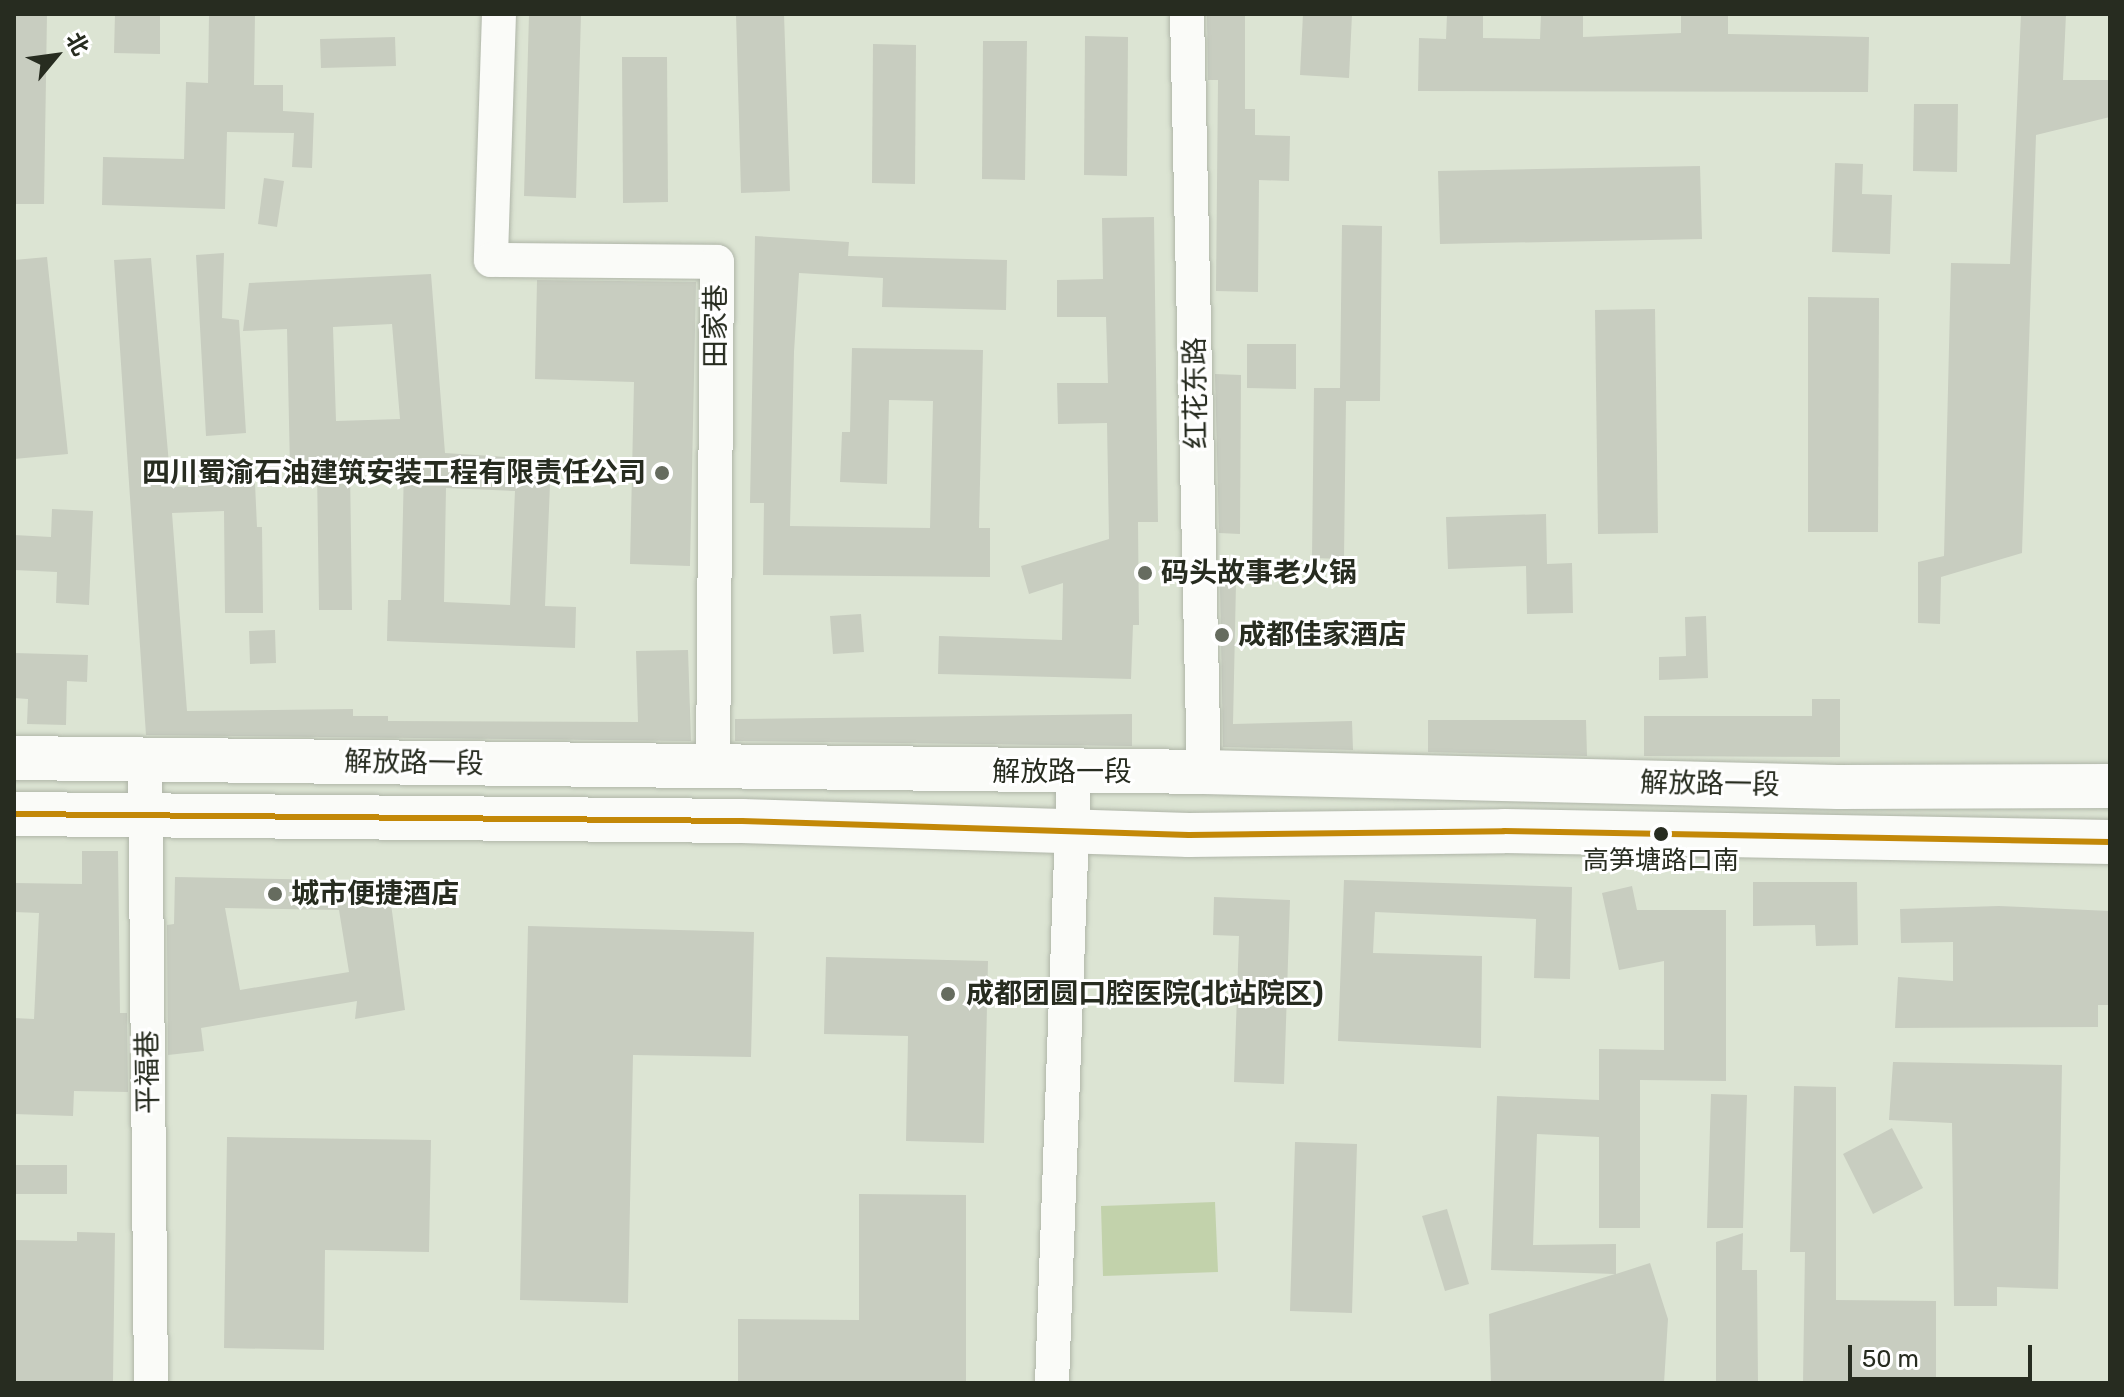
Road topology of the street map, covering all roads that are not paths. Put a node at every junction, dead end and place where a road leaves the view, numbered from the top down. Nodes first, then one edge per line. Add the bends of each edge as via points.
1 (499, 14) edge
2 (1187, 14) edge
3 (14, 758) edge
4 (145, 761) junction
5 (713, 767) junction
6 (1204, 772) junction
7 (1074, 773) junction
8 (2110, 786) edge
9 (14, 814) edge
10 (146, 817) junction
11 (1068, 829) junction
12 (2110, 842) edge
13 (151, 1383) edge
14 (1052, 1383) edge

1 - 5 street, 田家巷 via 491,260 717,262
2 - 6 street, 红花东路
3 - 4 main road, 解放路一段
4 - 5 main road, 解放路一段
4 - 10 street, 平福巷
5 - 7 main road, 解放路一段
6 - 7 main road, 解放路一段
6 - 8 main road, 解放路一段 via 1838,787
7 - 11 street
9 - 10 main road, 解放路一段
10 - 11 main road, 解放路一段
10 - 13 street, 平福巷
11 - 12 main road, 解放路一段
11 - 14 street

